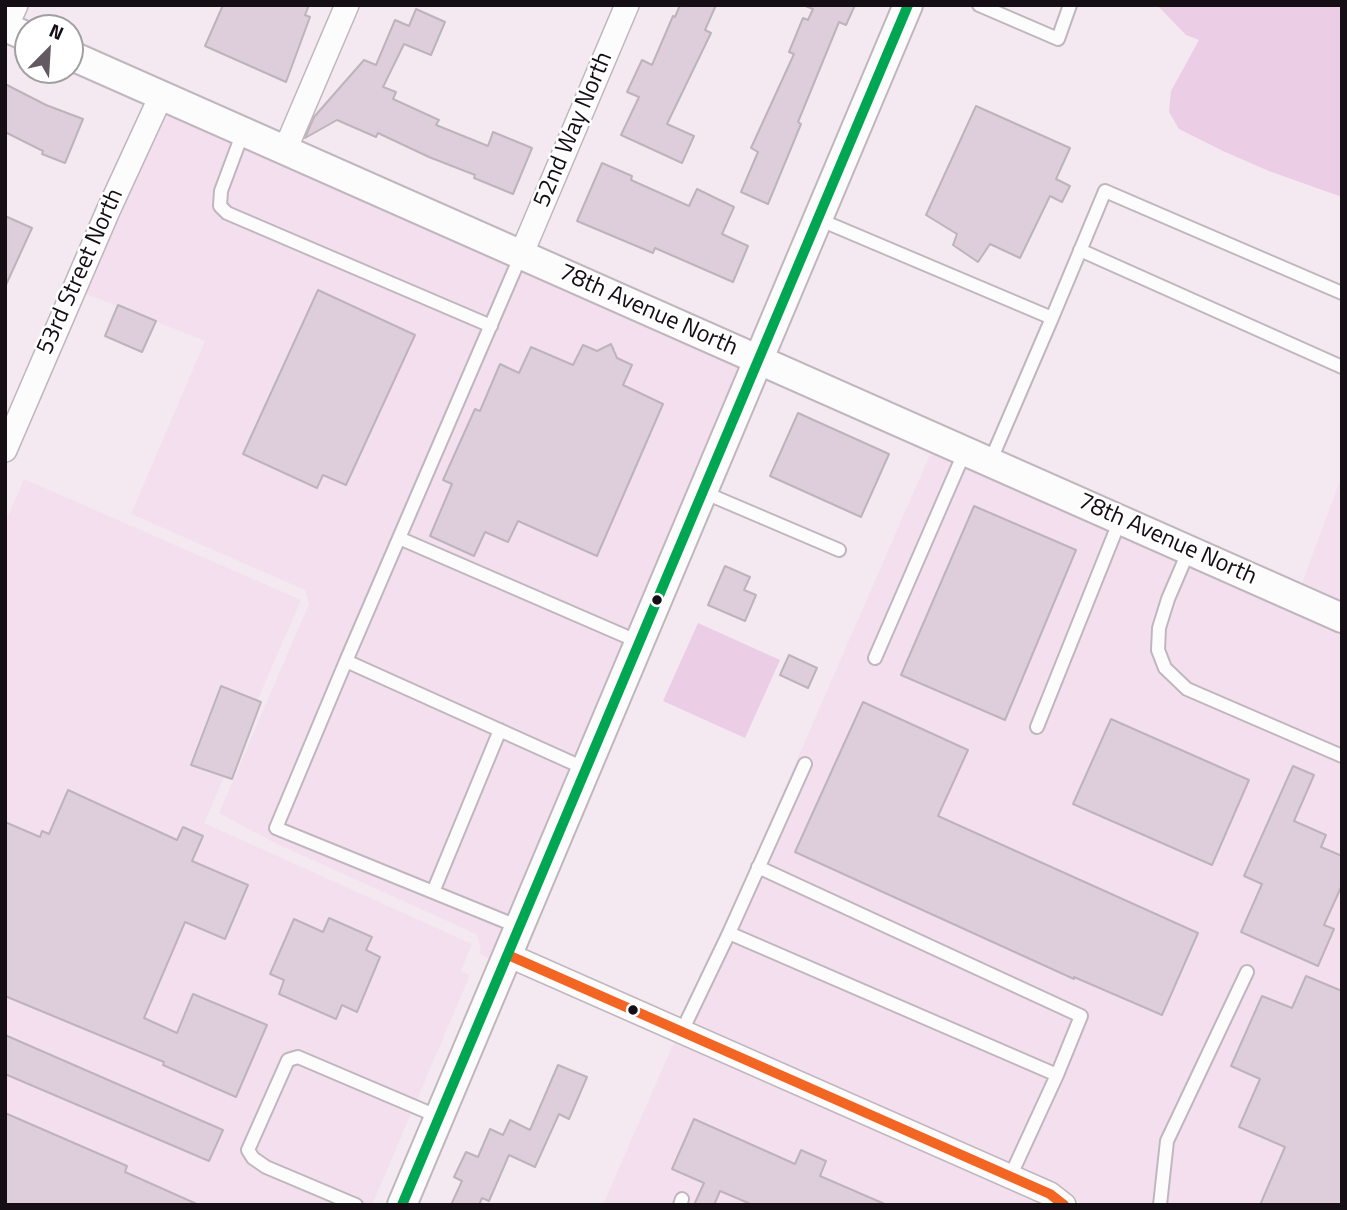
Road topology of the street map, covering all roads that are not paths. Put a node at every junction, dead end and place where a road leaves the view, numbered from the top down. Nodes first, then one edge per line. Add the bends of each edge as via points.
1 (347, 5) edge
2 (627, 5) edge
3 (908, 5) edge
4 (979, 5) edge
5 (1070, 5) edge
6 (84, 61) edge
7 (161, 96) junction
8 (243, 132) junction
9 (285, 150) junction
10 (818, 219) junction
11 (1080, 250) junction
12 (521, 256) junction
13 (1342, 293) edge
14 (1052, 318) junction
15 (491, 326) junction
16 (759, 360) junction
17 (1342, 367) edge
18 (5, 450) edge
19 (977, 457) junction
20 (703, 491) junction
21 (1120, 520) junction
22 (399, 538) junction
23 (839, 550) dead end
24 (1189, 550) junction
25 (1342, 618) edge
26 (640, 642) junction
27 (875, 658) dead end
28 (346, 661) junction
29 (1037, 727) dead end
30 (500, 730) junction
31 (1342, 756) edge
32 (805, 764) dead end
33 (586, 769) junction
34 (758, 867) junction
35 (433, 892) junction
36 (519, 927) junction
37 (729, 933) junction
38 (508, 955) junction
39 (1247, 972) dead end
40 (682, 1031) junction
41 (1057, 1075) junction
42 (439, 1117) junction
43 (1010, 1177) junction
44 (356, 1205) edge
45 (402, 1205) edge
46 (1064, 1205) edge
47 (1160, 1205) edge

1 - 9 street
2 - 12 street, 52nd Way North
3 - 10 street
4 - 5 lane via 1058,39
6 - 7 street, 78th Avenue North
7 - 8 street, 78th Avenue North
7 - 18 street, 53rd Street North
8 - 9 street, 78th Avenue North
8 - 15 lane via 220,191 220,206 228,213
9 - 12 street, 78th Avenue North
10 - 14 lane
10 - 16 street
11 - 13 lane via 1105,191
11 - 14 lane
11 - 17 lane
12 - 15 lane
12 - 16 street, 78th Avenue North
14 - 19 lane
15 - 22 lane
16 - 19 street, 78th Avenue North
16 - 20 street
19 - 21 street, 78th Avenue North
19 - 27 lane
20 - 23 lane
20 - 26 street
21 - 24 street, 78th Avenue North
21 - 29 lane
22 - 26 lane
22 - 28 lane
24 - 25 street, 78th Avenue North
24 - 31 lane via 1159,628 1158,650 1165,668 1187,689
26 - 33 street
28 - 30 lane
28 - 35 lane via 276,828
30 - 33 lane
30 - 35 lane
32 - 34 lane
33 - 36 street
34 - 37 lane
34 - 41 lane via 1081,1016
35 - 36 lane
36 - 38 street
37 - 40 lane
37 - 41 lane
38 - 40 street
38 - 42 street
39 - 47 lane via 1167,1141
40 - 43 street
41 - 43 lane
42 - 44 lane via 298,1057 288,1060 248,1150 266,1167
42 - 45 street
43 - 46 street

